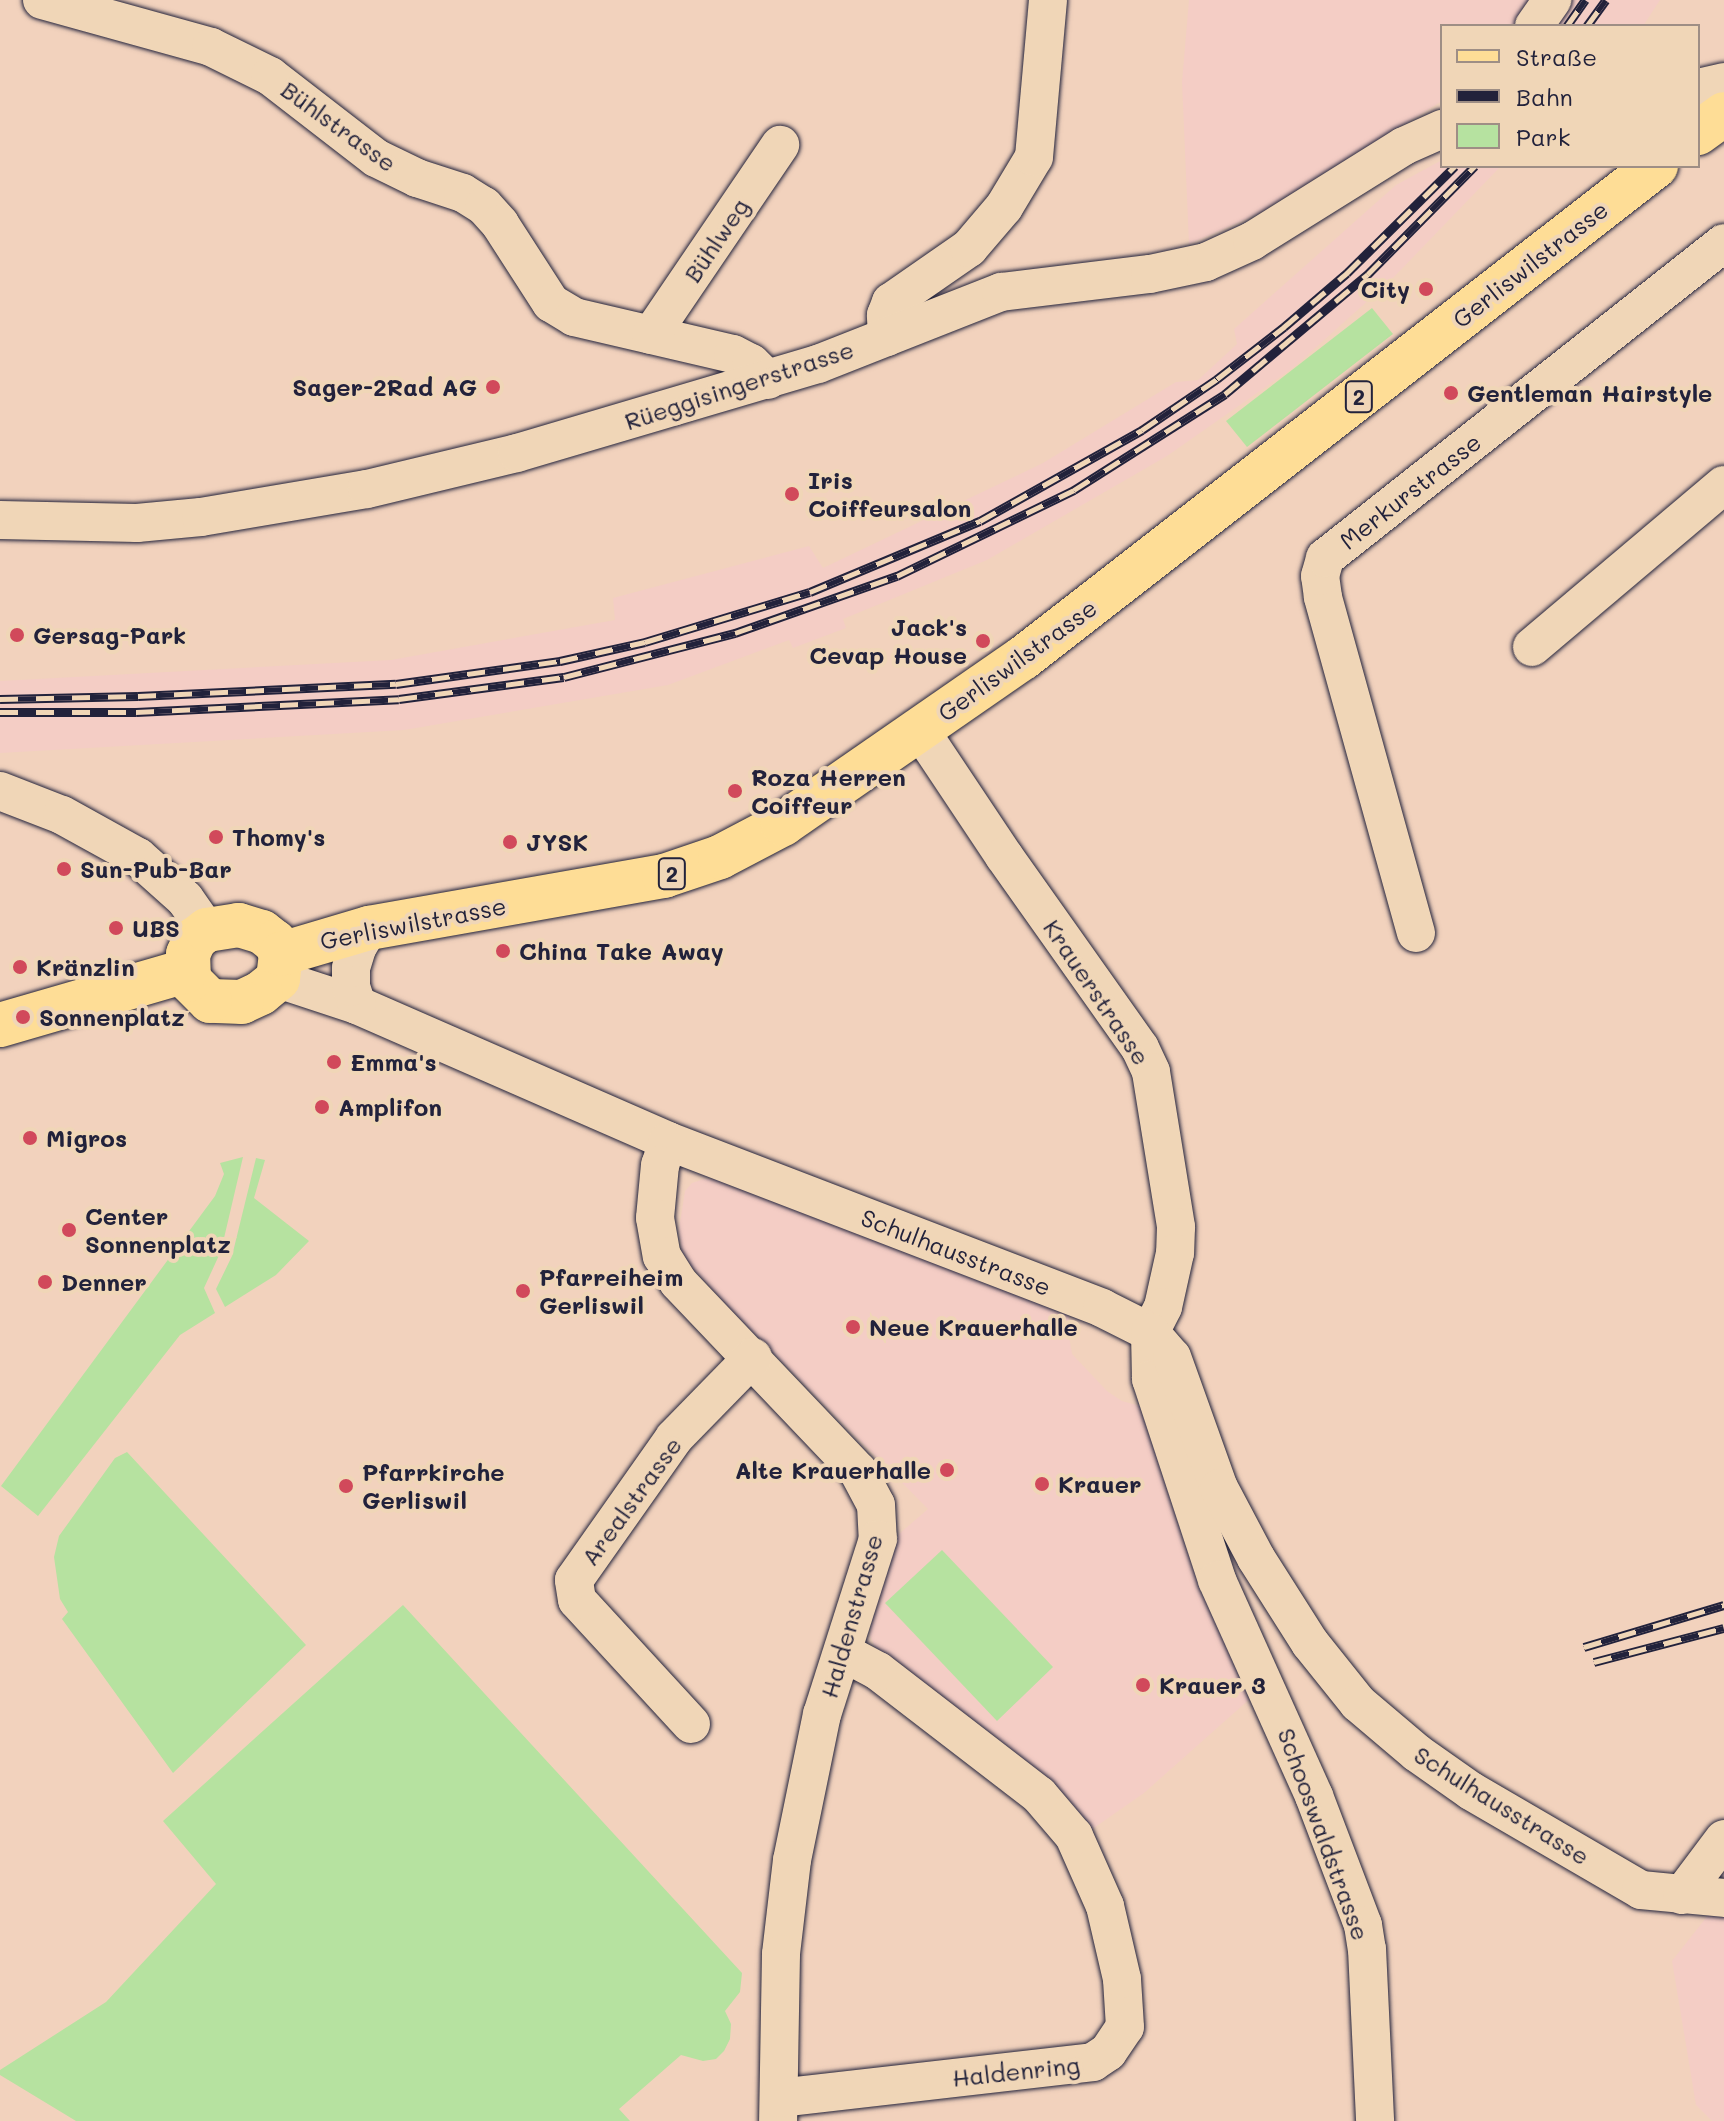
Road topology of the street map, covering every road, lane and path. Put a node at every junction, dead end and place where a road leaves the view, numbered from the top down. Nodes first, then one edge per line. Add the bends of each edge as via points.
1 (42, 0) edge
2 (1048, 0) edge
3 (1552, 0) edge
4 (1535, 24) edge
5 (1724, 82) edge
6 (1700, 88) edge
7 (1724, 114) edge
8 (1440, 130) edge
9 (1700, 132) edge
10 (780, 145) dead end
11 (1653, 168) edge
12 (1724, 243) edge
13 (651, 335) junction
14 (887, 337) junction
15 (768, 380) junction
16 (1724, 485) edge
17 (0, 520) edge
18 (1532, 647) dead end
19 (920, 730) junction
20 (0, 791) edge
21 (369, 928) junction
22 (207, 930) junction
23 (1416, 933) dead end
24 (280, 966) junction
25 (186, 971) junction
26 (357, 1005) junction
27 (0, 1025) edge
28 (668, 1141) junction
29 (1150, 1332) junction
30 (753, 1357) junction
31 (843, 1652) junction
32 (691, 1724) dead end
33 (1724, 1839) edge
34 (1682, 1895) junction
35 (1724, 1898) edge
36 (779, 2110) edge
37 (1375, 2121) edge

1 - 13 street, Bühlstrasse via 211,47 270,76 376,158 484,206 551,303 574,317
2 - 14 street via 1034,157 1004,207 969,248 891,302
3 - 4 street
5 - 6 street
7 - 9 main road
8 - 14 street, Rüeggisingerstrasse via 1404,146 1252,241 1206,262 1001,292
10 - 13 street, Bühlweg
11 - 19 main road, Gerliswilstrasse / 2 via 1023,658
12 - 23 street, Merkurstrasse via 1325,558 1320,576 1323,597
13 - 15 street, Bühlstrasse via 733,354
14 - 15 street, Rüeggisingerstrasse
15 - 17 street, Rüeggisingerstrasse via 517,453 367,489 150,522
16 - 18 street
19 - 21 main road, Gerliswilstrasse / 2 via 783,824 692,868
19 - 29 street, Krauerstrasse via 1140,1048 1151,1072 1176,1227 1163,1307
20 - 22 street via 62,815 138,857 192,907
21 - 24 main road, Gerliswilstrasse / 2
21 - 26 street via 351,968
22 - 24 main road via 252,927 269,936
22 - 25 main road via 191,946
24 - 25 main road via 252,998 218,1003 194,988
24 - 26 street, Schulhausstrasse
25 - 27 main road
26 - 28 street, Schulhausstrasse
28 - 29 street, Schulhausstrasse via 1102,1308
28 - 30 street, Haldenstrasse via 655,1218 662,1256 678,1282
29 - 34 street, Schulhausstrasse via 1172,1357 1219,1488 1256,1558 1310,1643 1358,1703 1471,1791 1641,1890
29 - 37 street, Schooswaldstrasse via 1151,1379 1217,1580 1314,1796 1363,1925
30 - 31 street, Haldenstrasse via 858,1471 876,1505 878,1539
30 - 32 street, Arealstrasse via 674,1438 574,1580 577,1600
31 - 36 street, Haldenstrasse via 822,1714 792,1860 781,1954
31 - 36 street, Haldenring via 878,1671 1039,1795 1074,1836 1105,1906 1122,1979 1125,2027 1108,2052 1093,2062
33 - 34 street
34 - 35 street, Schulhausstrasse

